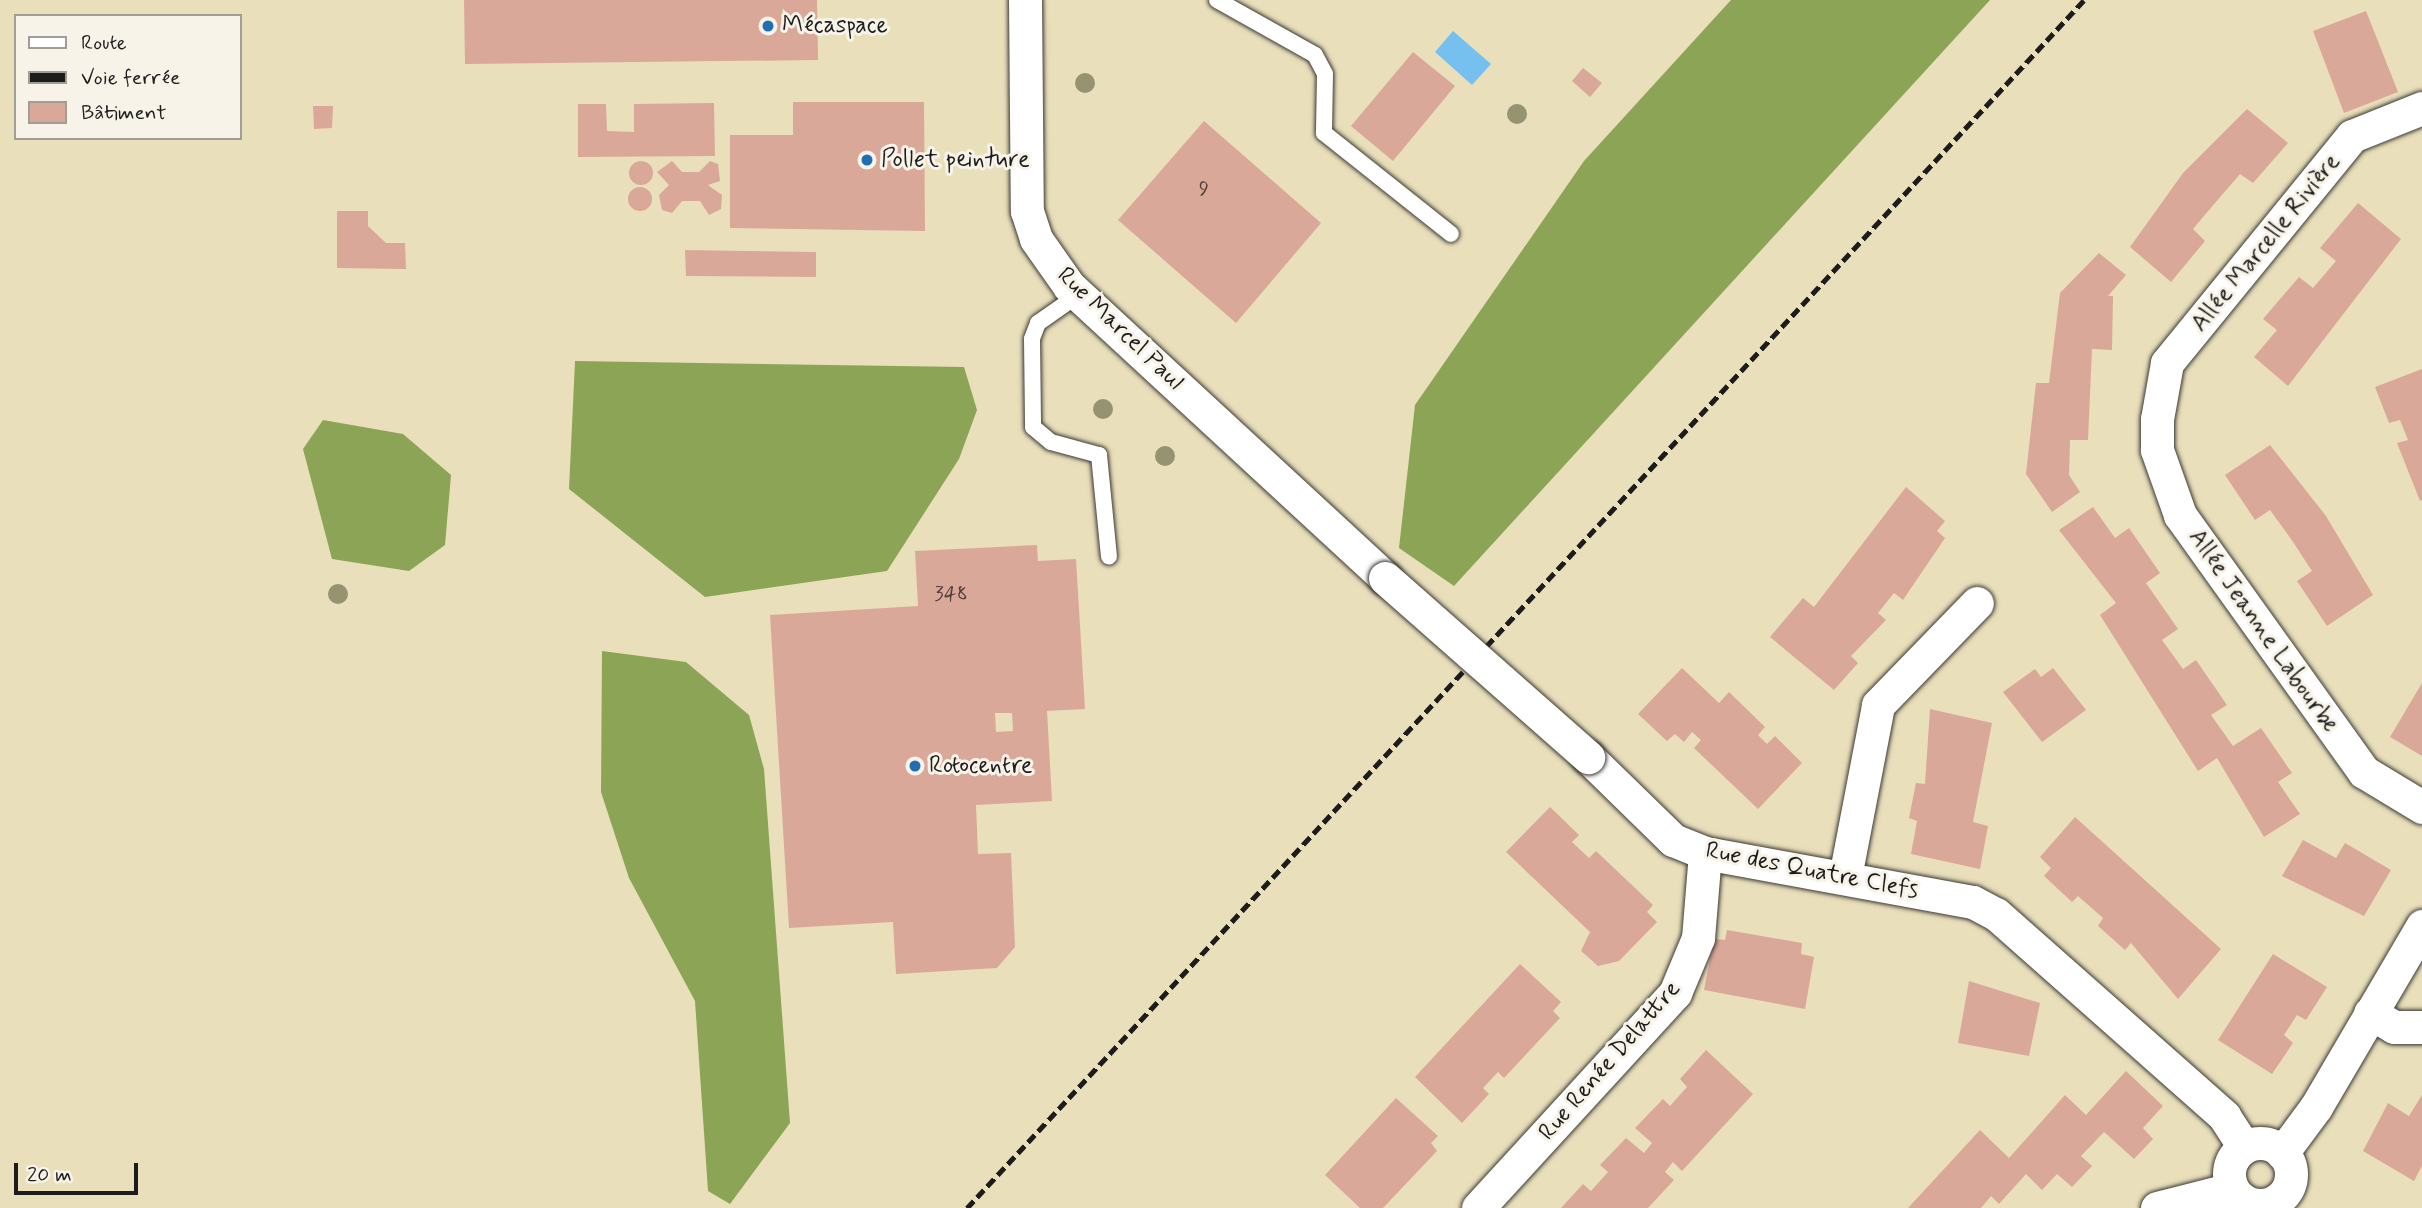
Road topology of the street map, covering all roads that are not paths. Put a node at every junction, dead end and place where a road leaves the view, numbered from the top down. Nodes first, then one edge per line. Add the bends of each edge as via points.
1 (1026, 0) edge
2 (1217, 0) edge
3 (2422, 108) edge
4 (1451, 234) dead end
5 (1078, 295) junction
6 (2157, 419) joint
7 (1109, 557) dead end
8 (1385, 578) joint
9 (1977, 603) dead end
10 (2422, 807) edge
11 (1705, 853) junction
12 (1845, 877) junction
13 (2422, 926) edge
14 (2370, 1013) junction
15 (2422, 1027) edge
16 (2244, 1147) junction
17 (2282, 1153) junction
18 (2232, 1189) junction
19 (2264, 1207) edge
20 (1478, 1208) edge
21 (2157, 1208) edge

1 - 5 street, Rue Marcel Paul via 1027,211 1036,239
2 - 4 lane via 1315,55 1325,74 1324,133
3 - 6 street, Allée Marcelle Rivière via 2352,136 2167,363
5 - 7 lane via 1038,323 1032,339 1033,427 1051,442 1099,455
5 - 8 street, Rue Marcel Paul
6 - 10 street, Allée Jeanne Labourbe via 2157,450 2180,515 2364,772
8 - 11 street, Rue des Quatre Clefs, bridge via 1588,757 1673,840
9 - 12 street via 1878,705
11 - 12 street, Rue des Quatre Clefs
11 - 20 street, Rue Renée Delattre via 1698,938 1675,993
12 - 16 street, Rue des Quatre Clefs via 1973,902 1996,914 2195,1090 2236,1130
13 - 14 street
14 - 15 street via 2394,1027
14 - 17 street
16 - 17 street via 2264,1143
16 - 18 street via 2231,1161
17 - 19 street via 2290,1170 2287,1189
18 - 19 street via 2246,1202
18 - 21 street

